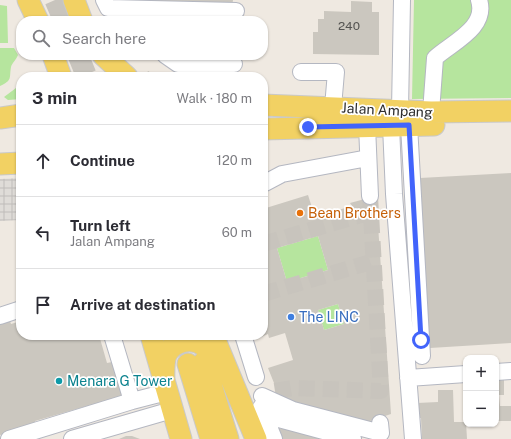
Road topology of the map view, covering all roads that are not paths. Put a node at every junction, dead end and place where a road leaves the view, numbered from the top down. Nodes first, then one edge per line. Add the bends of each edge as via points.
1 (28, 0) edge
2 (74, 0) edge
3 (104, 0) edge
4 (402, 0) edge
5 (479, 0) edge
6 (236, 11) edge
7 (36, 16) edge
8 (80, 16) edge
9 (98, 60) edge
10 (108, 60) edge
11 (172, 60) edge
12 (235, 65) edge
13 (104, 72) edge
14 (122, 72) edge
15 (301, 72) dead end
16 (268, 105) edge
17 (333, 107) junction
18 (431, 112) junction
19 (511, 112) edge
20 (16, 116) edge
21 (0, 118) edge
22 (400, 120) junction
23 (511, 125) edge
24 (367, 126) junction
25 (268, 129) edge
26 (16, 130) edge
27 (0, 131) edge
28 (368, 158) junction
29 (268, 181) edge
30 (370, 196) tunnel mouth
31 (16, 311) edge
32 (0, 316) edge
33 (114, 340) edge
34 (152, 340) edge
35 (215, 340) edge
36 (245, 340) edge
37 (422, 356) dead end
38 (511, 371) edge
39 (499, 372) edge
40 (229, 374) junction
41 (463, 374) edge
42 (256, 377) dead end
43 (408, 378) junction
44 (168, 395) junction
45 (259, 397) junction
46 (132, 401) junction
47 (264, 415) junction
48 (380, 423) dead end
49 (13, 436) edge
50 (86, 437) edge
51 (72, 439) edge
52 (181, 439) edge
53 (211, 439) edge
54 (228, 439) edge
55 (256, 439) edge
56 (274, 439) edge
57 (353, 439) edge
58 (413, 439) edge

1 - 7 main road
2 - 8 main road
3 - 6 street via 108,8
4 - 22 street
5 - 18 street via 481,15 476,24 435,58
9 - 13 main road
10 - 14 main road
11 - 12 street via 178,64
15 - 17 street via 336,72
16 - 17 main road, Jalan Ampang
17 - 22 main road, Jalan Ampang
18 - 19 main road, Jalan Ampang
18 - 22 main road, Jalan Ampang
20 - 21 main road
22 - 23 main road, Jalan Ampang
22 - 24 main road, Jalan Ampang
22 - 37 street
22 - 43 street via 394,186
24 - 25 main road, Jalan Ampang
24 - 28 street
26 - 27 main road
28 - 29 street via 282,174
28 - 30 street
31 - 32 street
33 - 46 street
34 - 44 main road
35 - 40 main road
36 - 42 street
38 - 39 street
40 - 44 main road via 203,345 184,341 174,345 167,353 164,363
40 - 45 main road
41 - 43 street
43 - 58 street
44 - 46 street
44 - 50 street
44 - 52 main road
45 - 47 street
45 - 48 street via 293,410 381,433
45 - 55 main road
46 - 49 street
47 - 56 street
47 - 57 street
50 - 51 street
53 - 54 main road via 196,363

